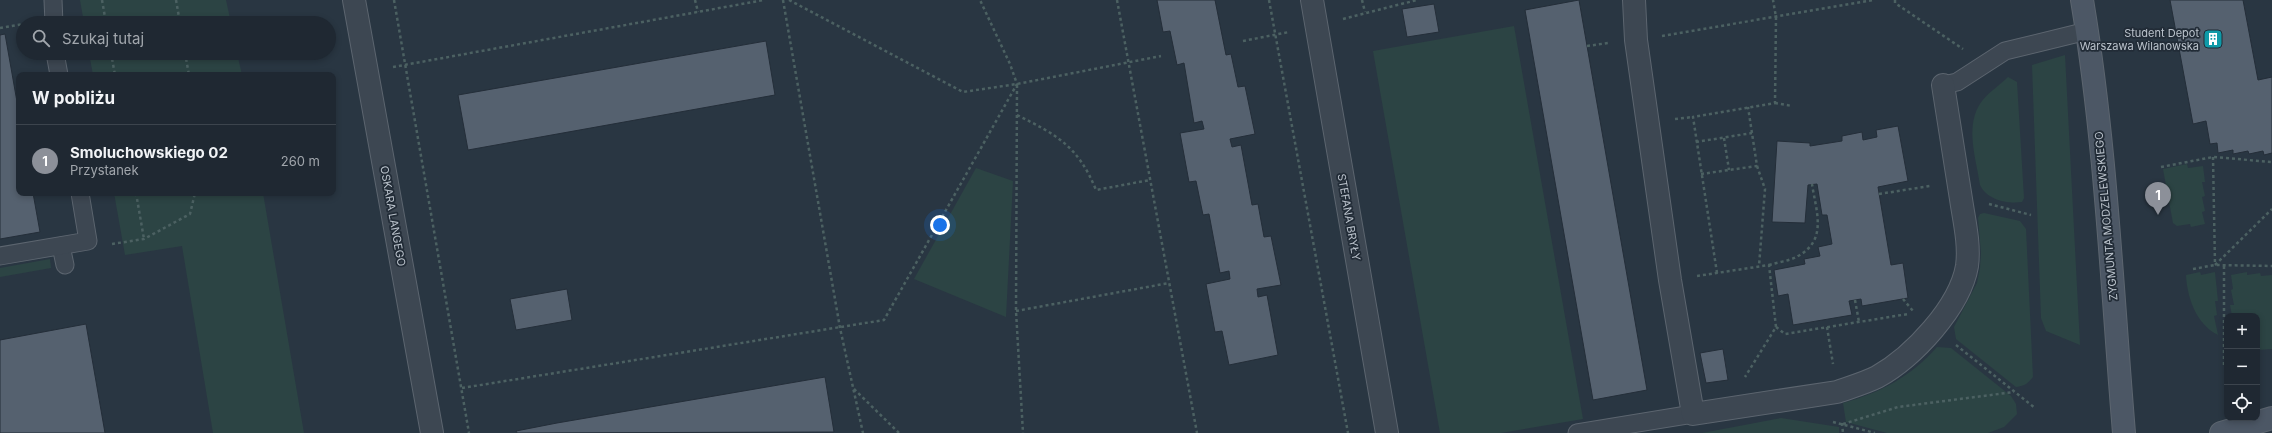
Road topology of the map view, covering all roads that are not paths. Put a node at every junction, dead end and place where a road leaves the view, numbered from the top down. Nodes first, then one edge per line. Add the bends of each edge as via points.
1 (53, 0) edge
2 (354, 0) edge
3 (1312, 0) edge
4 (1634, 0) edge
5 (2082, 0) edge
6 (54, 16) edge
7 (2087, 31) junction
8 (56, 60) edge
9 (58, 72) edge
10 (1943, 85) joint
11 (80, 196) edge
12 (61, 246) junction
13 (0, 256) edge
14 (65, 266) dead end
15 (1693, 414) junction
16 (2272, 418) edge
17 (432, 433) edge
18 (1387, 433) edge
19 (1577, 433) edge
20 (2124, 433) edge
21 (2221, 433) edge

1 - 6 lane
2 - 17 street, OSKARA LANGEGO
3 - 18 street, STEFANA BRYŁY
4 - 15 street via 1636,40 1670,280
5 - 7 street, ZYGMUNTA MODZELEWSKIEGO
7 - 10 lane via 2005,51 1957,82
7 - 20 street, ZYGMUNTA MODZELEWSKIEGO via 2105,194
8 - 9 lane
10 - 15 street via 1967,240 1967,266 1949,309 1934,329 1895,364 1856,386 1837,392
11 - 12 lane via 88,241
12 - 13 lane
12 - 14 lane
15 - 19 lane
16 - 21 street

